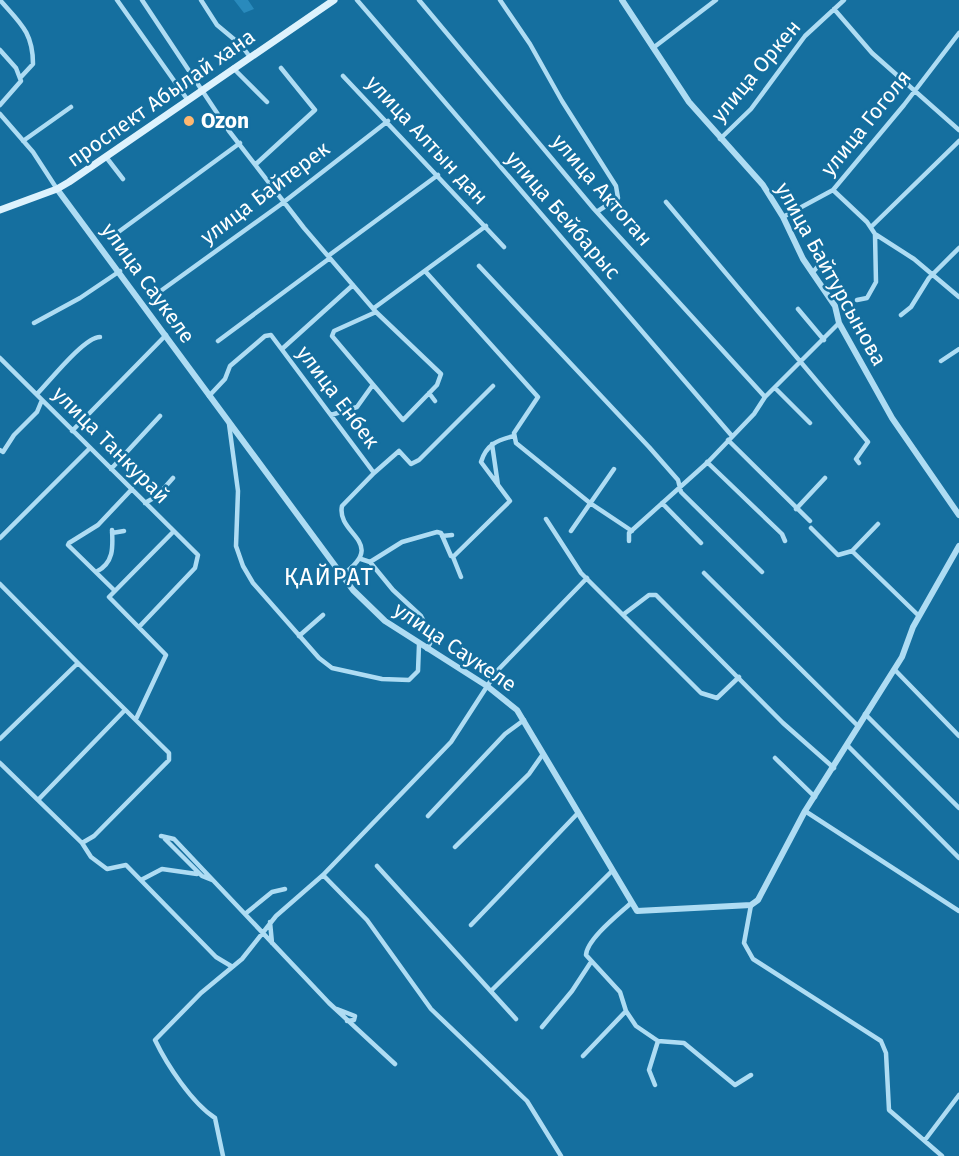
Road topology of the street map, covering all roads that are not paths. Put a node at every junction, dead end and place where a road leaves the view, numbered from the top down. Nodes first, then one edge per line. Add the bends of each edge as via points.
1 (0, 0) edge
2 (117, 0) edge
3 (142, 0) edge
4 (201, 0) edge
5 (334, 0) edge
6 (357, 0) edge
7 (419, 0) edge
8 (500, 0) edge
9 (622, 0) edge
10 (716, 0) edge
11 (831, 0) edge
12 (844, 0) edge
13 (835, 7) junction
14 (959, 33) edge
15 (653, 48) junction
16 (0, 50) edge
17 (250, 57) junction
18 (233, 68) junction
19 (281, 68) dead end
20 (344, 76) dead end
21 (21, 77) junction
22 (202, 89) junction
23 (914, 92) junction
24 (187, 99) junction
25 (267, 102) dead end
26 (0, 105) edge
27 (72, 107) dead end
28 (0, 114) edge
29 (388, 121) junction
30 (959, 130) edge
31 (720, 139) junction
32 (23, 141) junction
33 (959, 141) edge
34 (240, 143) junction
35 (106, 157) junction
36 (256, 164) junction
37 (438, 175) junction
38 (123, 179) dead end
39 (57, 189) junction
40 (833, 190) junction
41 (284, 202) junction
42 (666, 202) dead end
43 (0, 210) edge
44 (598, 211) junction
45 (783, 218) junction
46 (486, 226) junction
47 (871, 227) junction
48 (117, 233) dead end
49 (875, 234) junction
50 (504, 247) dead end
51 (959, 248) edge
52 (329, 257) junction
53 (822, 262) dead end
54 (479, 266) dead end
55 (120, 271) junction
56 (425, 271) junction
57 (812, 273) junction
58 (934, 275) junction
59 (353, 285) junction
60 (162, 290) dead end
61 (959, 297) edge
62 (857, 300) dead end
63 (798, 309) dead end
64 (375, 310) junction
65 (901, 315) dead end
66 (34, 323) dead end
67 (839, 323) junction
68 (166, 335) junction
69 (100, 337) dead end
70 (824, 340) junction
71 (218, 341) dead end
72 (282, 349) junction
73 (959, 349) edge
74 (801, 361) junction
75 (940, 361) dead end
76 (1, 362) edge
77 (372, 386) junction
78 (493, 386) dead end
79 (774, 388) junction
80 (429, 393) junction
81 (37, 394) junction
82 (209, 396) junction
83 (765, 398) junction
84 (42, 400) junction
85 (435, 401) dead end
86 (331, 415) junction
87 (160, 416) dead end
88 (810, 423) dead end
89 (229, 424) junction
90 (72, 431) junction
91 (514, 436) junction
92 (732, 436) junction
93 (728, 441) junction
94 (492, 444) junction
95 (90, 448) junction
96 (0, 450) edge
97 (707, 462) junction
98 (859, 463) dead end
99 (111, 469) junction
100 (615, 469) dead end
101 (374, 473) junction
102 (173, 478) dead end
103 (825, 478) dead end
104 (498, 486) junction
105 (680, 487) junction
106 (132, 489) junction
107 (145, 503) junction
108 (590, 503) junction
109 (662, 503) junction
110 (796, 509) junction
111 (959, 515) edge
112 (546, 519) dead end
113 (878, 524) dead end
114 (124, 531) dead end
115 (174, 531) junction
116 (571, 531) dead end
117 (632, 531) junction
118 (453, 535) dead end
119 (442, 536) junction
120 (0, 538) edge
121 (629, 541) dead end
122 (785, 541) dead end
123 (701, 543) dead end
124 (959, 546) edge
125 (852, 550) junction
126 (453, 557) junction
127 (361, 559) junction
128 (370, 562) junction
129 (96, 572) junction
130 (762, 572) dead end
131 (704, 573) dead end
132 (342, 575) junction
133 (461, 577) dead end
134 (587, 578) junction
135 (0, 584) edge
136 (115, 591) junction
137 (624, 614) junction
138 (323, 615) dead end
139 (919, 616) junction
140 (138, 627) junction
141 (299, 636) junction
142 (419, 645) junction
143 (427, 649) junction
144 (78, 663) junction
145 (895, 670) junction
146 (739, 677) junction
147 (487, 686) junction
148 (128, 711) junction
149 (139, 711) junction
150 (865, 714) junction
151 (136, 719) junction
152 (525, 720) junction
153 (858, 726) junction
154 (959, 736) edge
155 (0, 739) edge
156 (848, 746) junction
157 (543, 754) junction
158 (775, 758) dead end
159 (0, 763) edge
160 (834, 768) junction
161 (814, 797) junction
162 (38, 800) junction
163 (959, 808) edge
164 (805, 811) junction
165 (578, 813) junction
166 (428, 816) dead end
167 (82, 843) junction
168 (456, 847) dead end
169 (959, 858) edge
170 (377, 866) dead end
171 (612, 870) junction
172 (200, 874) junction
173 (323, 874) junction
174 (141, 880) junction
175 (213, 880) junction
176 (285, 889) dead end
177 (631, 903) junction
178 (751, 905) junction
179 (959, 911) edge
180 (245, 914) junction
181 (270, 922) junction
182 (471, 925) dead end
183 (261, 932) junction
184 (272, 943) junction
185 (591, 962) junction
186 (231, 966) junction
187 (491, 991) junction
188 (335, 1009) junction
189 (626, 1011) junction
190 (516, 1019) dead end
191 (347, 1021) junction
192 (542, 1027) dead end
193 (658, 1041) junction
194 (583, 1056) dead end
195 (395, 1064) dead end
196 (751, 1075) dead end
197 (656, 1085) dead end
198 (959, 1095) edge
199 (925, 1140) junction
200 (223, 1156) edge
201 (561, 1156) edge
202 (942, 1156) edge

1 - 21 street via 33,44 33,63
2 - 24 street
3 - 22 street
4 - 17 street via 217,25
5 - 17 main road, проспект Абылай хана
6 - 92 street, улица Бейбарыс
7 - 44 street, улица Актоган
8 - 44 street via 613,180 618,198
9 - 15 street, улица Байтурсынова
10 - 15 street
11 - 13 street
12 - 13 street, улица Оркен
13 - 23 street via 854,35
13 - 31 street, улица Оркен via 793,50 751,109
14 - 23 street, улица Гоголя
15 - 31 street, улица Байтурсынова via 688,102
16 - 21 street
17 - 18 main road, проспект Абылай хана
18 - 22 main road, проспект Абылай хана
18 - 25 street
19 - 36 street via 315,110
20 - 29 street, улица Алтын дан
21 - 26 street
22 - 24 main road, проспект Абылай хана
22 - 34 street
23 - 30 street
23 - 40 street, улица Гоголя
24 - 35 main road, проспект Абылай хана
27 - 32 street
28 - 32 street
29 - 37 street, улица Алтын дан
29 - 41 street, улица Байтерек
31 - 45 street, улица Байтурсынова via 763,185
32 - 39 street
33 - 47 street
34 - 36 street
34 - 48 street
35 - 38 street
35 - 39 main road, проспект Абылай хана
36 - 41 street
37 - 46 street, улица Алтын дан
37 - 52 street
39 - 43 main road, проспект Абылай хана
39 - 55 street, улица Саукеле
40 - 45 street, улица Гоголя
40 - 47 street
41 - 52 street
41 - 60 street, улица Байтерек
42 - 74 street
44 - 83 street, улица Актоган
45 - 57 street, улица Байтурсынова
46 - 50 street, улица Алтын дан
46 - 56 street
47 - 49 street
49 - 58 street
49 - 62 street via 876,282 867,297
51 - 58 street
52 - 59 street
52 - 71 street
53 - 57 street
54 - 105 street via 649,447
55 - 66 street
55 - 68 street, улица Саукеле
56 - 64 street
56 - 91 street via 538,397
57 - 67 street, улица Байтурсынова via 835,306
58 - 61 street
58 - 65 street
59 - 64 street
59 - 72 street, улица Енбек
63 - 70 street
64 - 77 street via 334,331 332,336
64 - 80 street via 441,374
67 - 70 street
67 - 111 street, улица Байтурсынова via 892,418
68 - 82 street, улица Саукеле
68 - 90 street
69 - 81 street via 85,345
70 - 74 street
72 - 82 street via 271,335 265,336 230,366 225,379
72 - 86 street, улица Енбек
73 - 75 street
74 - 79 street
74 - 98 street via 868,442 856,459
76 - 81 street, улица Танкурай
77 - 80 street via 401,420
77 - 86 street via 357,407
78 - 101 street via 419,460 411,464 399,451
79 - 83 street
79 - 88 street
80 - 85 street
81 - 84 street, улица Танкурай
82 - 89 street, улица Саукеле
83 - 92 street
84 - 90 street, улица Танкурай
84 - 96 street via 9,447
86 - 101 street, улица Енбек
87 - 99 street
89 - 132 street, улица Саукеле
89 - 141 street via 238,491 237,554 253,583
90 - 95 street, улица Танкурай
91 - 94 street
91 - 108 street via 516,443
92 - 93 street
93 - 97 street
93 - 110 street
94 - 104 street
94 - 104 street via 481,462
95 - 99 street, улица Танкурай
95 - 120 street
97 - 105 street
97 - 122 street
99 - 106 street, улица Танкурай
100 - 108 street
101 - 127 street, улица Енбек via 341,510 358,541
102 - 107 street
103 - 110 street
104 - 126 street via 510,501
105 - 109 street
105 - 130 street
106 - 107 street, улица Танкурай
106 - 129 street via 98,525 69,543 75,554
107 - 115 street, улица Танкурай
108 - 116 street
108 - 117 street
109 - 117 street
109 - 123 street
110 - 125 street via 838,555
112 - 134 street
113 - 125 street
114 - 129 street via 112,532 112,553 108,563
115 - 136 street
115 - 140 street, улица Танкурай via 198,555 195,568
117 - 121 street
118 - 119 street
119 - 126 street
119 - 128 street via 437,532 402,542
124 - 139 street
125 - 139 street
126 - 133 street
127 - 128 street
127 - 132 street
128 - 143 street via 425,621 433,638
129 - 136 street
131 - 153 street
132 - 142 street, улица Саукеле via 368,606
134 - 137 street
134 - 147 street via 524,641
135 - 144 street
136 - 140 street via 109,600
137 - 146 street via 656,594
137 - 146 street via 708,697 717,698
138 - 141 street
139 - 145 street
140 - 149 street via 166,655
141 - 142 street via 332,668 401,681 409,680 418,671
142 - 143 street, улица Саукеле
143 - 147 street, улица Саукеле
144 - 148 street
144 - 155 street
145 - 150 street
145 - 154 street
146 - 160 street via 802,742
147 - 152 street, улица Саукеле via 509,701
147 - 173 street via 451,742
148 - 149 street
148 - 151 street
148 - 162 street
149 - 151 street
150 - 153 street
150 - 163 street
151 - 167 street via 169,753 169,760 94,836
152 - 157 street, улица Саукеле
152 - 166 street via 505,734
153 - 156 street
156 - 160 street
156 - 169 street
157 - 165 street, улица Саукеле
157 - 168 street via 529,774
158 - 161 street
159 - 162 street
160 - 161 street
161 - 164 street
162 - 167 street
164 - 178 street via 762,895
164 - 179 street
165 - 171 street, улица Саукеле
165 - 182 street
167 - 174 street via 91,857 107,869 126,865
170 - 187 street
171 - 177 street, улица Саукеле
171 - 187 street
172 - 174 street via 162,868
172 - 175 street
172 - 175 street via 162,836 174,839
173 - 181 street
173 - 201 street via 367,920 431,1009 526,1101
174 - 186 street via 216,957
175 - 180 street
176 - 180 street via 272,892
177 - 178 street via 640,912
177 - 185 street via 586,950
178 - 199 street via 744,943 753,958 881,1041 886,1053 890,1110
180 - 183 street
181 - 183 street
181 - 184 street
183 - 184 street
183 - 186 street via 242,959
184 - 188 street
185 - 189 street via 620,992
185 - 192 street
186 - 200 street via 155,1040 190,1097 215,1118
187 - 190 street
188 - 191 street
188 - 191 street via 355,1016
189 - 193 street via 636,1026
189 - 194 street
191 - 195 street
193 - 196 street via 684,1043 735,1085
193 - 197 street via 649,1070
198 - 199 street
199 - 202 street

